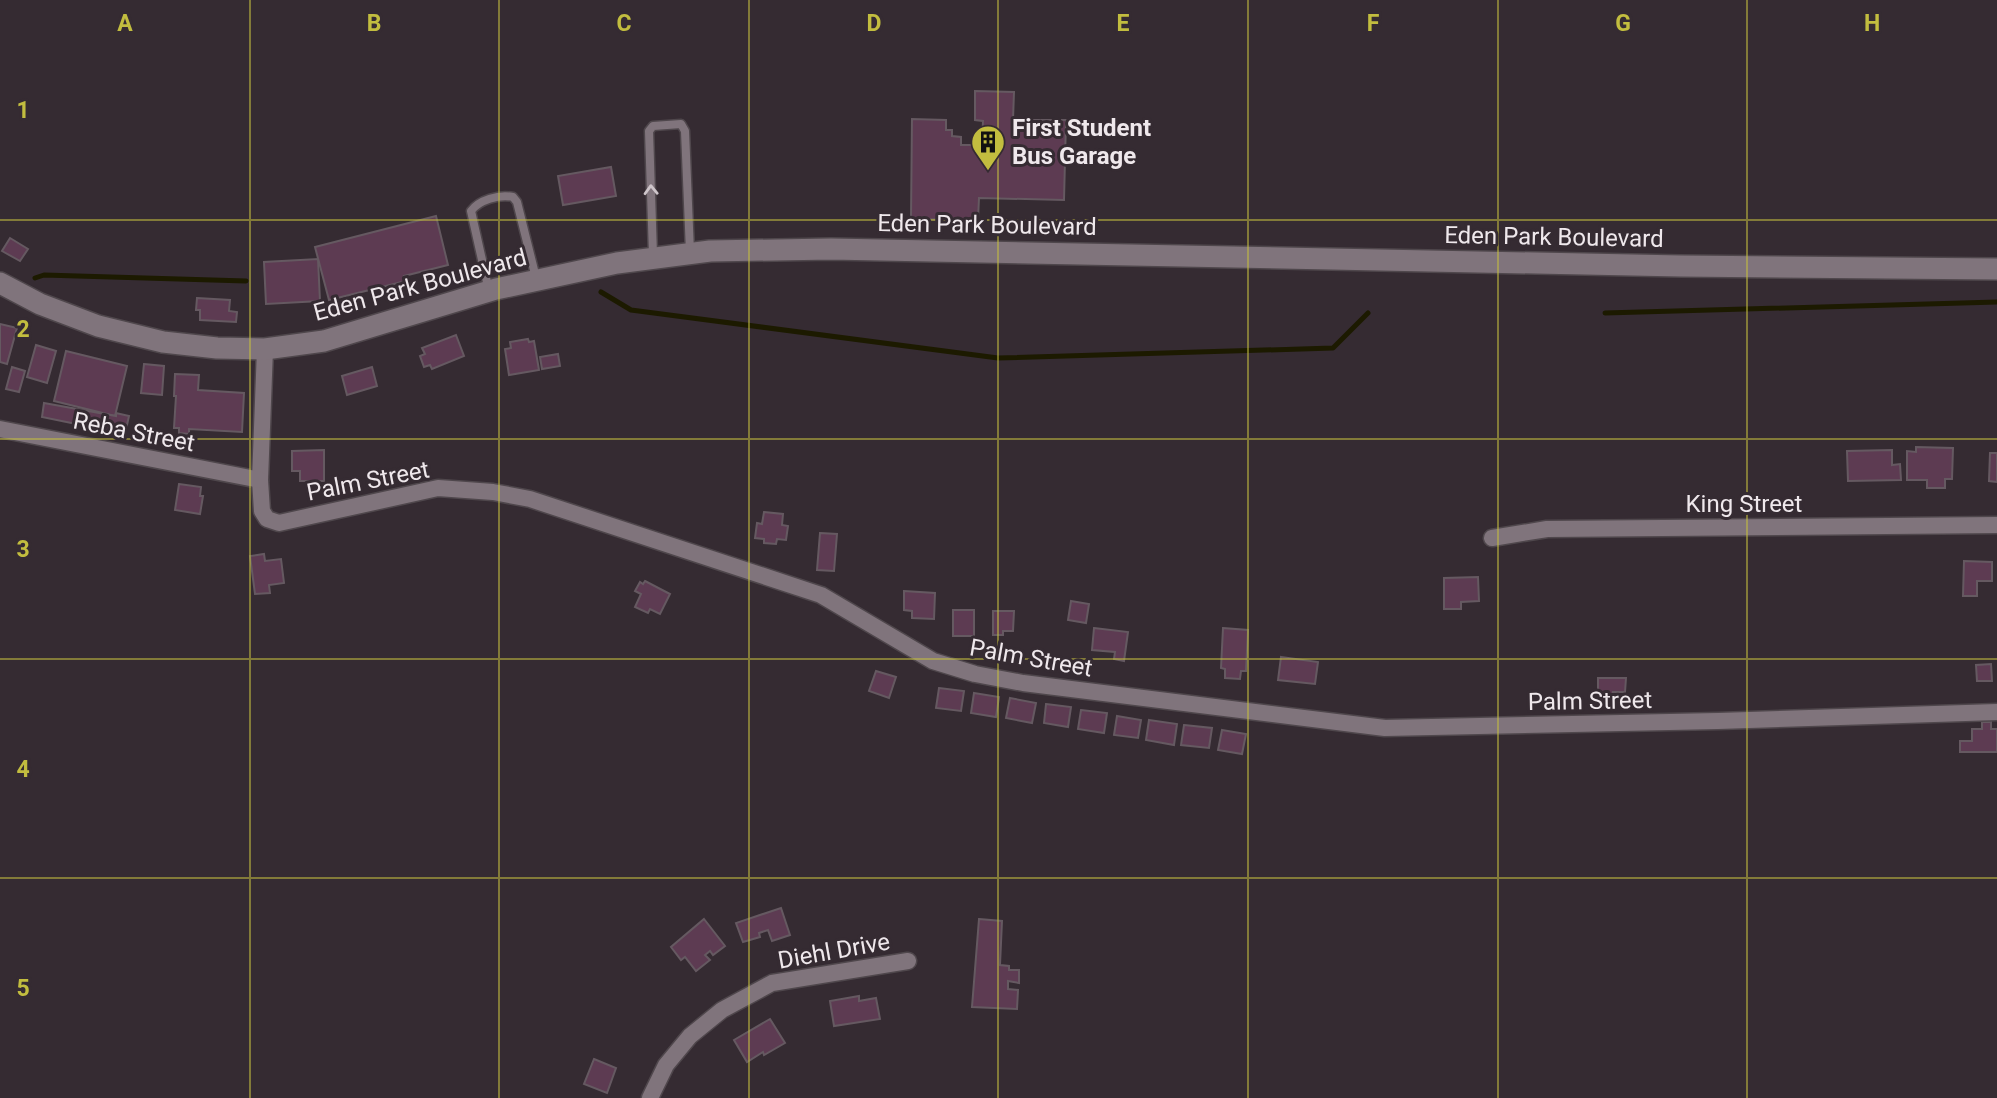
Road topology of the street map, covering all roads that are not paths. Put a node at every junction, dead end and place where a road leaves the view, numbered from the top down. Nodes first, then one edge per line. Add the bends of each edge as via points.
1 (691, 253) junction
2 (653, 258) junction
3 (1997, 269) edge
4 (536, 280) junction
5 (0, 283) edge
6 (489, 290) junction
7 (265, 349) junction
8 (0, 429) edge
9 (260, 480) junction
10 (1997, 525) edge
11 (1492, 538) dead end
12 (1997, 712) edge
13 (908, 961) dead end
14 (650, 1098) edge

1 - 2 main road, Eden Park Boulevard
2 -> 1 lane via 649,131 653,126 681,124 685,131
1 - 3 main road, Eden Park Boulevard via 831,249
2 - 4 main road, Eden Park Boulevard
4 - 6 main road, Eden Park Boulevard
4 - 6 lane via 517,202 505,196 484,201 471,211
5 - 7 main road, Eden Park Boulevard via 98,326 163,342
6 - 7 main road, Eden Park Boulevard via 324,341
7 - 9 street, Palm Street
8 - 9 street, Reba Street
9 - 12 street, Palm Street via 262,511 267,519 279,523 438,488 530,499 821,595 933,661 1023,683 1385,728
10 - 11 street, King Street via 1547,529
13 - 14 street, Diehl Drive via 772,984 722,1010 690,1036 666,1065

